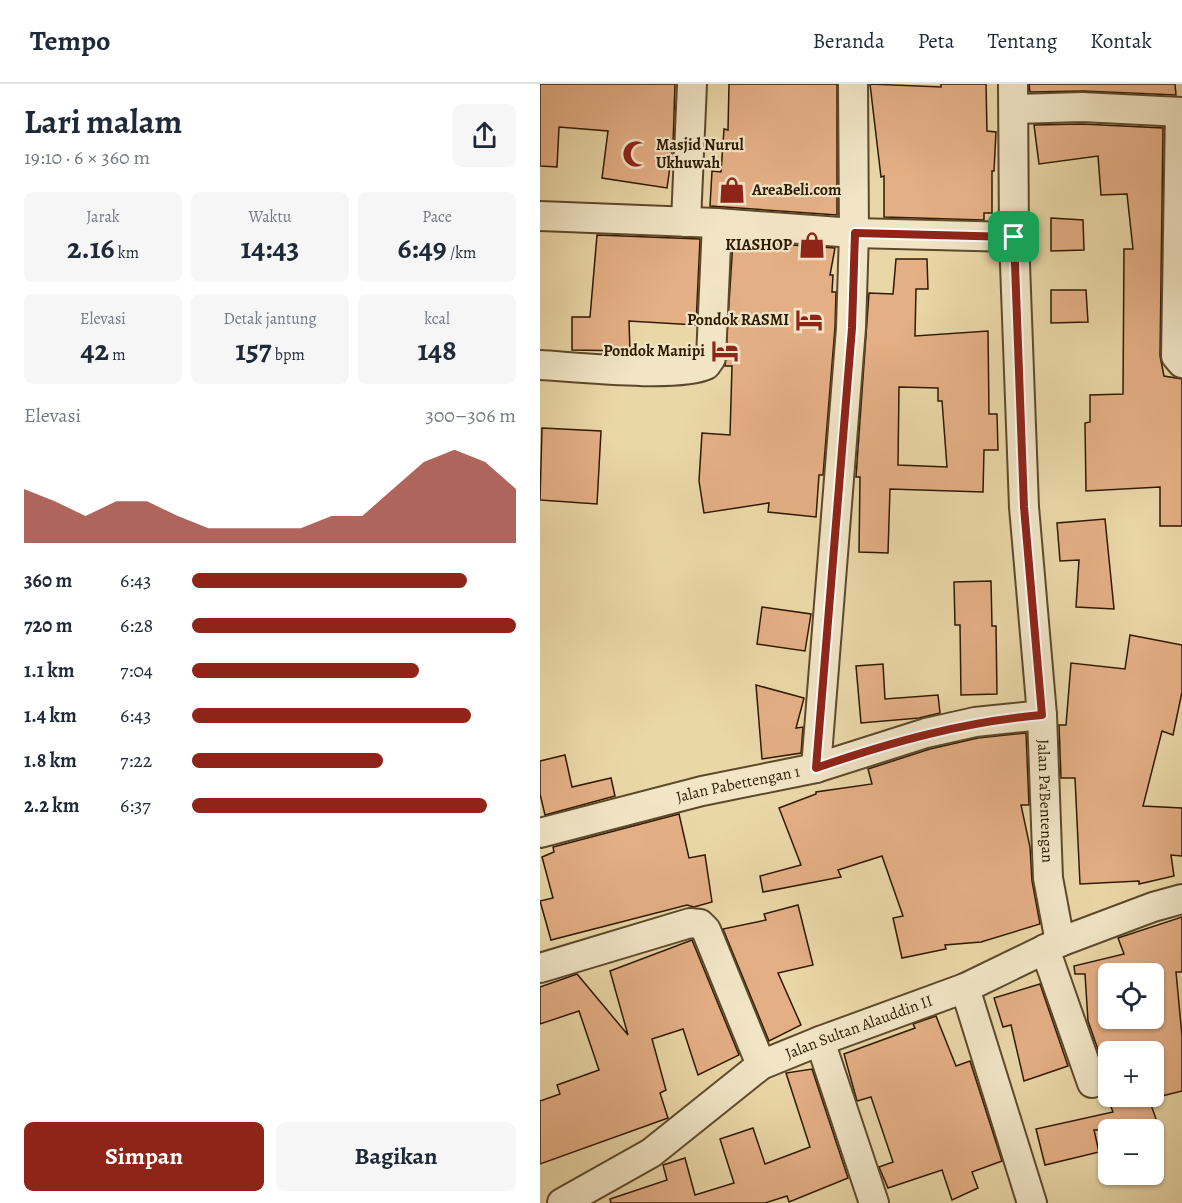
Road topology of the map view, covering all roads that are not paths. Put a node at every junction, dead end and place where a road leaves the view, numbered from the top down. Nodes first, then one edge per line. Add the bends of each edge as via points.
1 (692, 84) edge
2 (853, 84) edge
3 (1014, 96) edge
4 (1181, 112) edge
5 (540, 216) edge
6 (686, 222) junction
7 (717, 223) junction
8 (855, 233) junction
9 (1014, 237) junction
10 (1182, 363) edge
11 (540, 365) edge
12 (1042, 715) junction
13 (816, 768) junction
14 (540, 833) edge
15 (1182, 899) edge
16 (1053, 946) junction
17 (540, 968) edge
18 (965, 988) junction
19 (820, 1041) junction
20 (761, 1065) junction
21 (1092, 1083) dead end
22 (562, 1203) edge
23 (874, 1203) edge
24 (1032, 1203) edge

1 - 6 street
2 - 8 street
3 - 4 street via 1082,107
3 - 9 street, Jalan Pa'Bentengan
4 - 10 street via 1176,356
5 - 6 street
6 - 7 street
7 - 8 street
7 - 11 street via 711,358 706,365 691,370
8 - 9 street
8 - 13 street via 852,328
9 - 12 street, Jalan Pa'Bentengan via 1024,507
12 - 13 street, Jalan Pabettengan 1 via 975,722 926,733
12 - 16 street, Jalan Pa'Bentengan
13 - 14 street, Jalan Pabettengan 1 via 702,791
15 - 16 street, Jalan Sultan Alauddin II
16 - 18 street, Jalan Sultan Alauddin II
16 - 21 street, Jalan Pa'Bentengan
17 - 20 street via 690,923 700,924 714,944
18 - 19 street, Jalan Sultan Alauddin II
18 - 24 street
19 - 20 street, Jalan Sultan Alauddin II
19 - 23 street
20 - 22 street, Jalan Sultan Alauddin II via 651,1153

